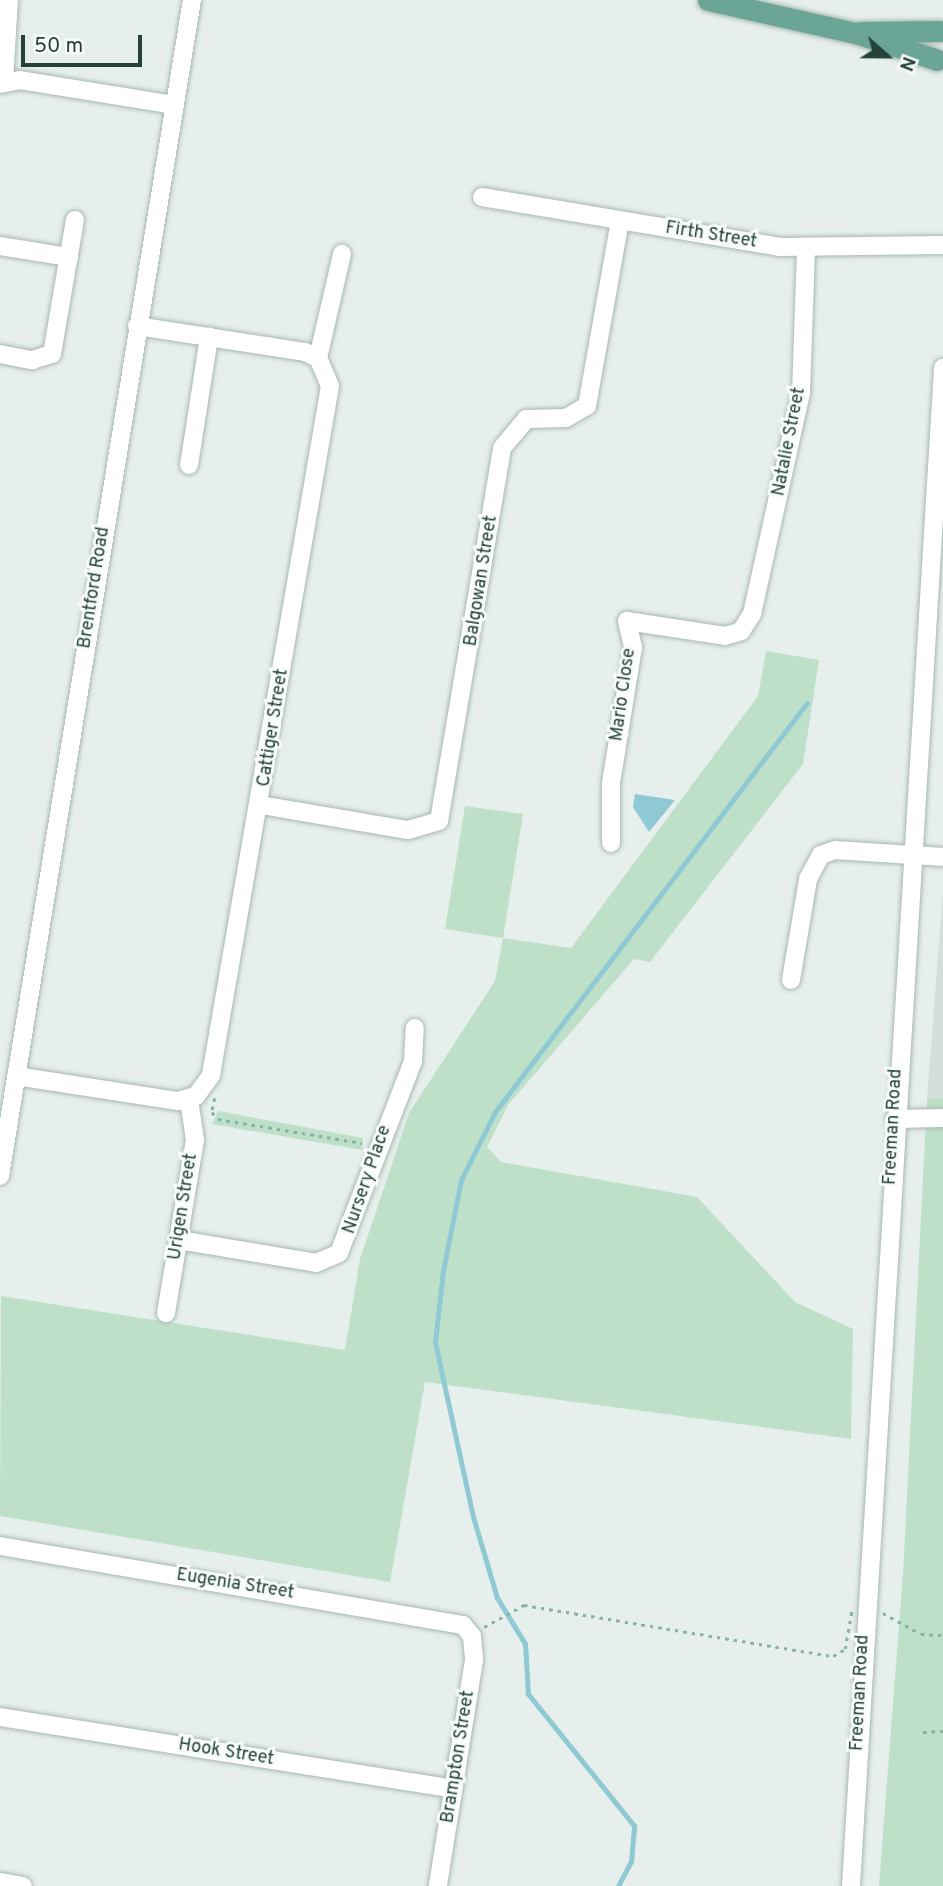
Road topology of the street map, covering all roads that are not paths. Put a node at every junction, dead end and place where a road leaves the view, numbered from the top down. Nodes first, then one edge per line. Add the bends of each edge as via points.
1 (9, 0) edge
2 (192, 0) edge
3 (708, 0) edge
4 (942, 29) edge
5 (856, 33) junction
6 (941, 68) edge
7 (2, 82) edge
8 (174, 105) junction
9 (482, 197) dead end
10 (75, 219) dead end
11 (620, 221) junction
12 (943, 245) edge
13 (0, 246) edge
14 (806, 247) junction
15 (342, 254) dead end
16 (69, 257) junction
17 (137, 326) junction
18 (209, 337) junction
19 (0, 354) edge
20 (318, 358) junction
21 (943, 368) edge
22 (189, 466) dead end
23 (937, 619) edge
24 (741, 631) joint
25 (261, 805) junction
26 (611, 843) dead end
27 (943, 858) edge
28 (912, 860) junction
29 (791, 981) dead end
30 (415, 1028) dead end
31 (16, 1076) junction
32 (189, 1100) junction
33 (943, 1118) edge
34 (895, 1119) junction
35 (0, 1176) edge
36 (179, 1240) junction
37 (166, 1313) dead end
38 (0, 1546) edge
39 (467, 1629) joint
40 (0, 1717) edge
41 (453, 1789) junction
42 (0, 1882) edge
43 (23, 1886) edge
44 (438, 1886) edge
45 (851, 1886) edge

1 - 7 street
2 - 8 street, Brentford Road
3 - 5 main road
4 - 5 main road
4 - 6 main road
5 - 6 main road
7 - 8 street
8 - 17 street, Brentford Road
9 - 11 street, Firth Street
10 - 16 street
11 - 14 street, Firth Street
11 - 25 street, Balgowan Street via 587,406 566,418 526,419 502,448 439,821 408,830
12 - 14 street, Firth Street
13 - 16 street
14 - 24 street, Natalie Street via 796,425 752,614
15 - 20 street via 329,333
16 - 19 street via 52,354 32,360
17 - 18 street
17 - 31 street, Brentford Road
18 - 20 street
18 - 22 street
20 - 25 street, Cattiger Street via 330,386
21 - 23 street, Freeman Road
23 - 28 street, Freeman Road
24 - 26 street, Mario Close via 725,636 627,621 633,647 611,783
25 - 32 street, Cattiger Street via 205,1088
27 - 28 street
28 - 29 street via 835,850 821,855 808,879
28 - 34 street, Freeman Road
30 - 36 street, Nursery Place via 413,1061 345,1245 332,1258 316,1263
31 - 32 street
31 - 35 street, Brentford Road
32 - 36 street, Urigen Street via 195,1140
33 - 34 street
34 - 45 street, Freeman Road
36 - 37 street, Urigen Street
38 - 39 street, Eugenia Street via 443,1619
39 - 41 street, Brampton Street via 474,1660
40 - 41 street, Hook Street
41 - 44 street, Brampton Street
42 - 43 street

